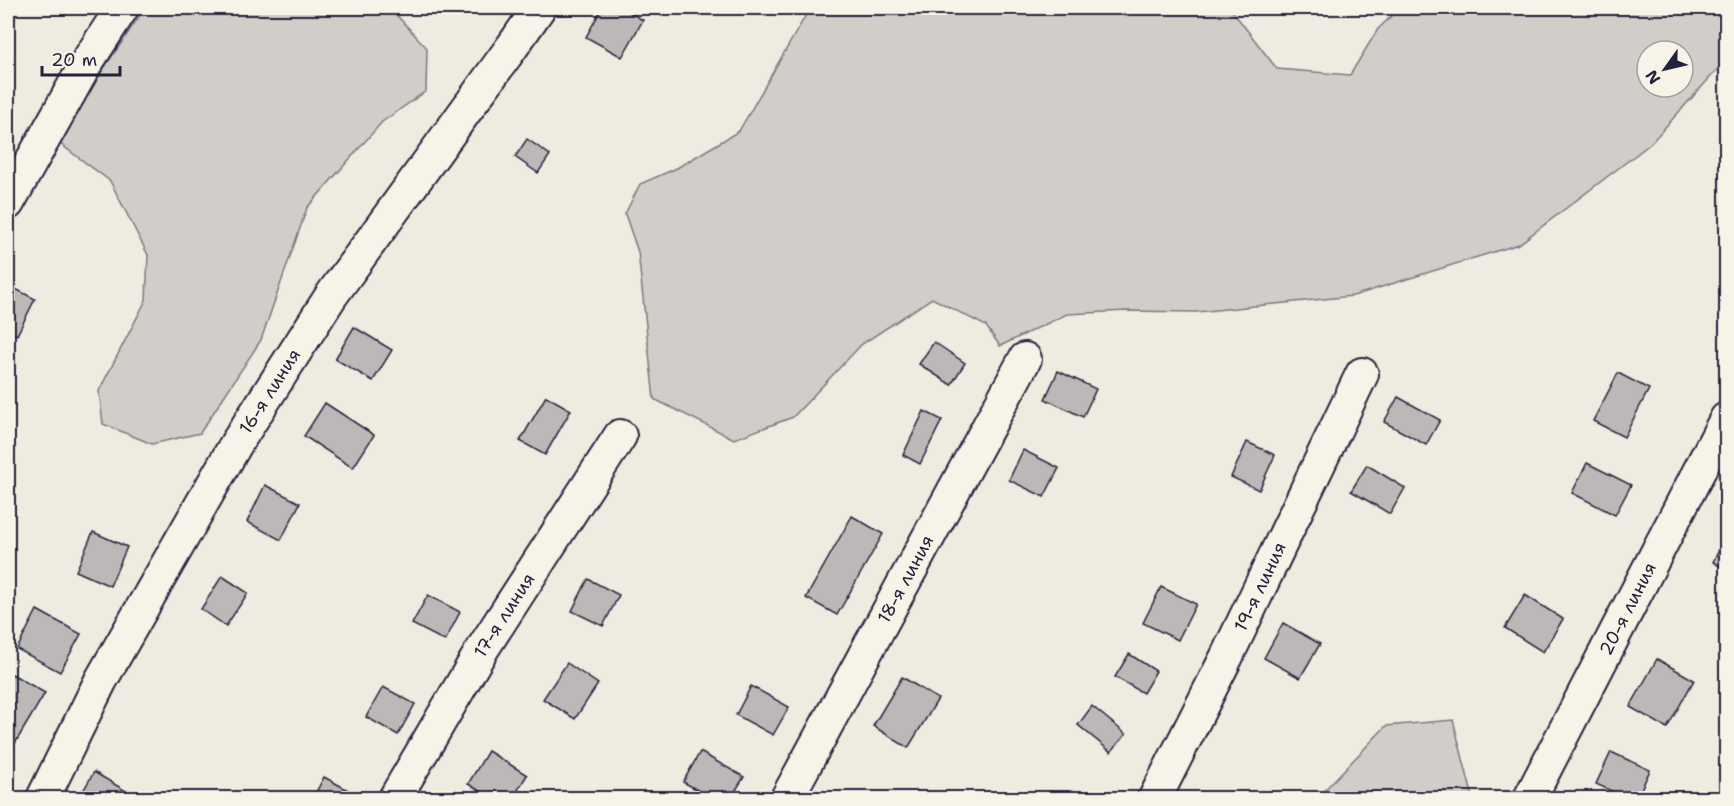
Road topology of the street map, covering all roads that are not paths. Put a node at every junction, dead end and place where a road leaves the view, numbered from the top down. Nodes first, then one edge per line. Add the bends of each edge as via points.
1 (122, 8) edge
2 (539, 8) edge
3 (8, 203) edge
4 (1025, 359) dead end
5 (1362, 374) dead end
6 (1726, 419) edge
7 (620, 436) dead end
8 (43, 798) edge
9 (395, 798) edge
10 (787, 798) edge
11 (1155, 798) edge
12 (1530, 798) edge

1 - 3 street
2 - 8 street, 16-я линия via 331,296 236,444 101,680
4 - 10 street, 18-я линия
5 - 11 street, 19-я линия
6 - 12 street, 20-я линия
7 - 9 street, 17-я линия via 483,648

